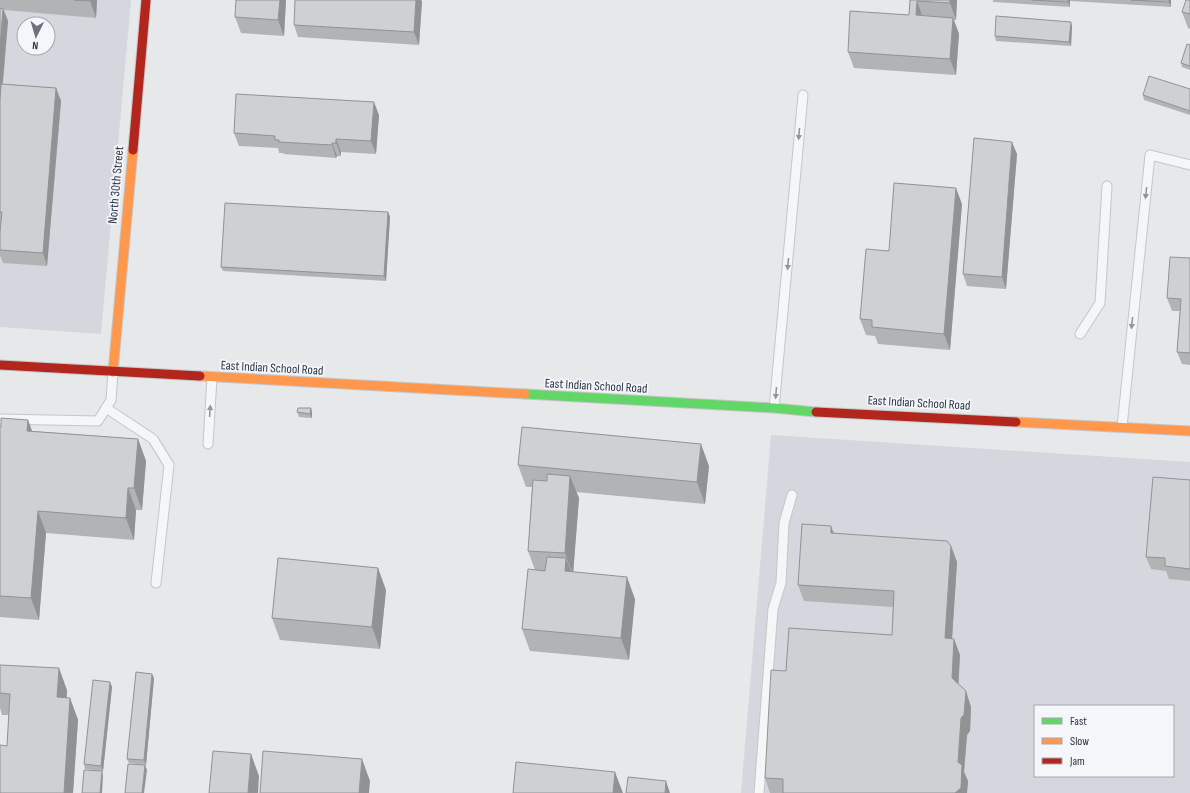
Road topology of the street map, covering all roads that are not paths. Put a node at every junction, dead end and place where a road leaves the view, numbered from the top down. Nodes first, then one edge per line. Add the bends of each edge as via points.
1 (146, 0) edge
2 (803, 96) dead end
3 (1190, 165) edge
4 (1107, 186) dead end
5 (1080, 334) dead end
6 (0, 365) edge
7 (113, 372) junction
8 (212, 378) junction
9 (106, 408) junction
10 (774, 408) junction
11 (0, 419) edge
12 (1122, 427) junction
13 (1190, 430) edge
14 (208, 444) dead end
15 (792, 495) dead end
16 (156, 583) dead end
17 (759, 793) edge

1 - 7 main road, North 30th Street
2 -> 10 lane
3 -> 12 lane via 1150,154
4 - 5 lane via 1100,304
6 - 7 main road, East Indian School Road
7 - 8 main road, East Indian School Road
7 - 9 lane via 111,400
8 - 10 main road, East Indian School Road
14 -> 8 lane
9 - 11 lane via 98,421
9 - 16 lane via 153,439 169,465
10 - 12 main road, East Indian School Road
12 - 13 main road, East Indian School Road
15 - 17 lane via 784,523 781,583 772,609

